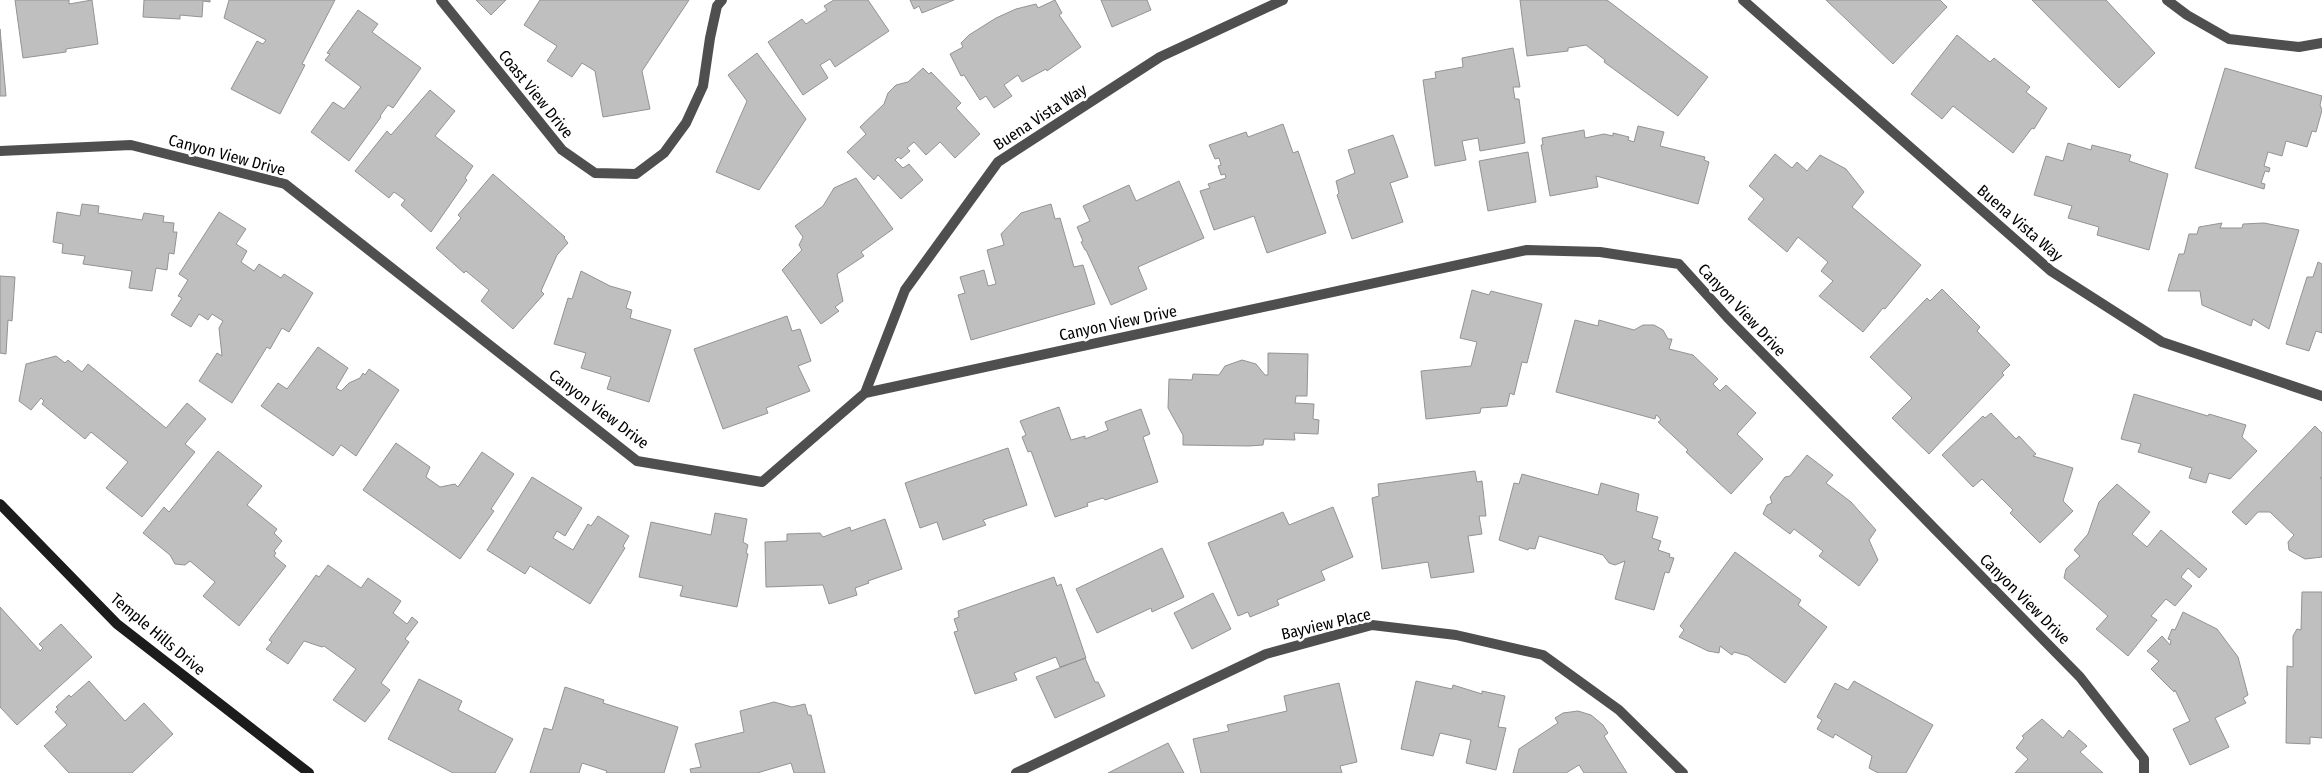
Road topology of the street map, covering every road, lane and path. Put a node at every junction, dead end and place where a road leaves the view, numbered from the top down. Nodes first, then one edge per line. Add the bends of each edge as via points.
1 (441, 0) edge
2 (722, 0) edge
3 (1283, 0) edge
4 (1743, 0) edge
5 (2167, 0) edge
6 (2322, 43) edge
7 (0, 151) edge
8 (866, 393) junction
9 (2322, 396) edge
10 (0, 504) edge
11 (309, 773) edge
12 (1016, 773) edge
13 (1683, 773) edge
14 (2144, 773) edge

1 - 2 street, Coast View Drive via 562,150 595,173 636,174 664,153 686,124 703,86 717,6
3 - 8 street, Buena Vista Way via 1160,57 998,162 904,290
4 - 9 street, Buena Vista Way via 2050,271 2162,342
5 - 6 street via 2229,39 2299,48
7 - 8 street, Canyon View Drive via 131,145 285,184 637,461 762,482
8 - 14 street, Canyon View Drive via 1527,250 1600,252 1679,264 1726,317 2080,677 2144,759
10 - 11 street, Temple Hills Drive via 118,624
12 - 13 street, Bayview Place via 1266,654 1372,625 1456,635 1543,654 1619,710

